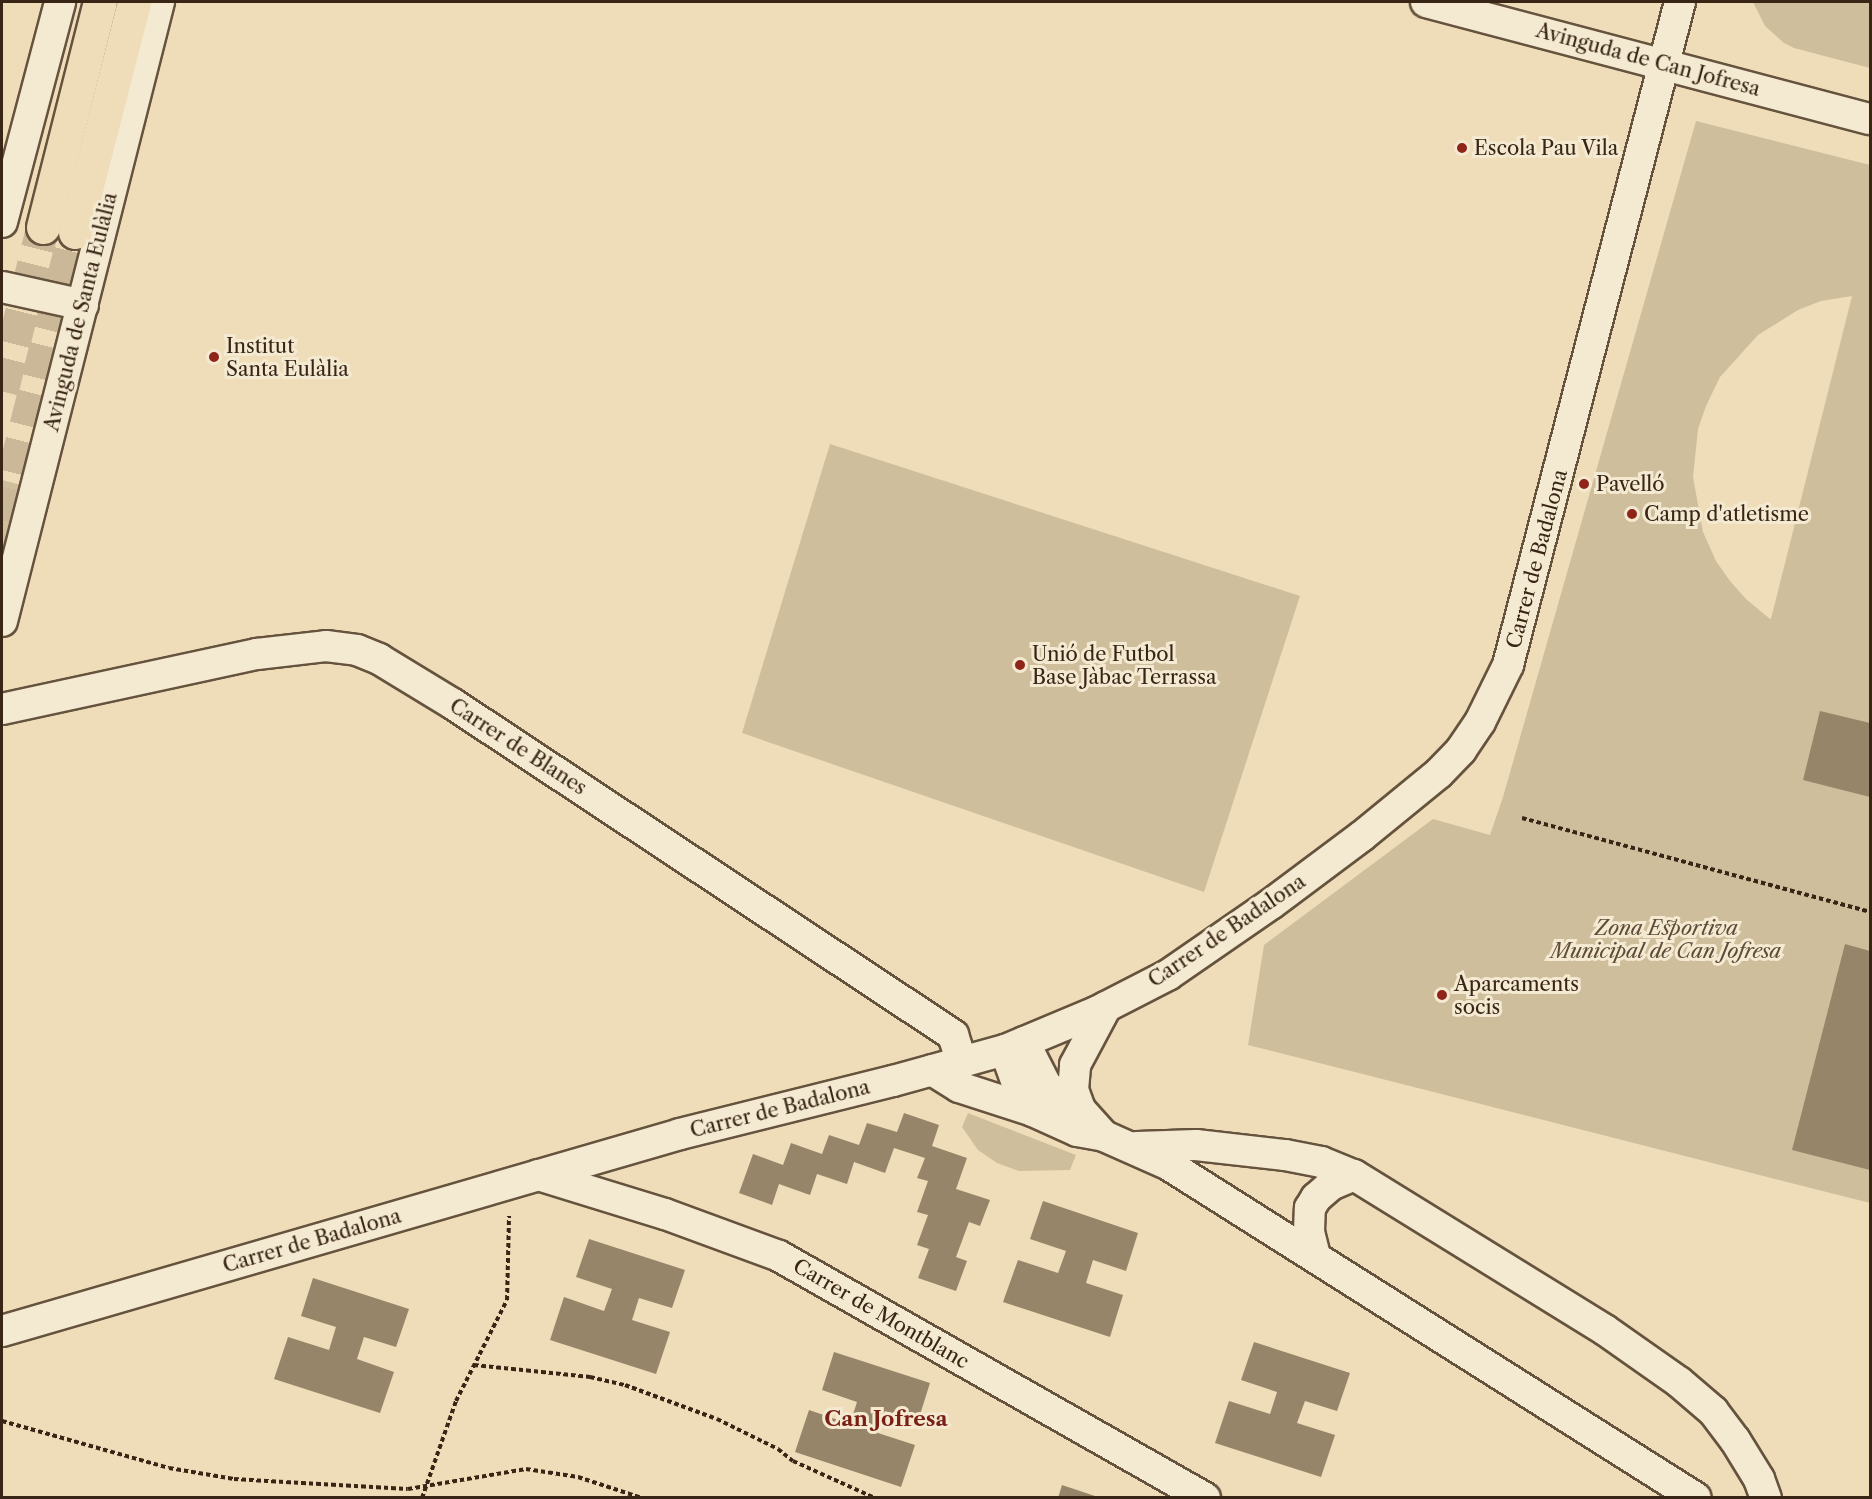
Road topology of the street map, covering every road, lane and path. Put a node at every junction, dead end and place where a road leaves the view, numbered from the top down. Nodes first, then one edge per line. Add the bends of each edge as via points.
1 (60, 2) edge
2 (100, 2) edge
3 (134, 2) edge
4 (159, 2) edge
5 (1426, 2) edge
6 (1680, 2) edge
7 (1665, 64) junction
8 (1870, 119) edge
9 (2, 222) edge
10 (43, 227) tunnel mouth
11 (75, 232) tunnel mouth
12 (2, 287) edge
13 (83, 305) junction
14 (2, 621) edge
15 (2, 709) edge
16 (1522, 818) dead end
17 (1870, 912) edge
18 (1106, 1007) junction
19 (1014, 1046) junction
20 (962, 1062) junction
21 (932, 1070) junction
22 (1080, 1109) junction
23 (1033, 1112) junction
24 (1117, 1142) junction
25 (538, 1175) junction
26 (1354, 1175) junction
27 (509, 1231) dead end
28 (1315, 1256) junction
29 (2, 1331) edge
30 (474, 1365) junction
31 (2, 1421) edge
32 (426, 1487) junction
33 (422, 1497) edge
34 (642, 1497) edge
35 (875, 1497) edge
36 (1205, 1497) edge
37 (1696, 1497) edge
38 (1767, 1497) edge

1 - 9 street
2 - 10 main road
3 - 11 main road
4 - 13 street, Avinguda de Santa Eulàlia
5 - 7 street, Avinguda de Can Jofresa
6 - 7 street, Carrer de Badalona
7 - 8 street, Avinguda de Can Jofresa
7 - 18 street, Carrer de Badalona via 1519,631 1508,665 1480,722 1439,773 1362,836 1168,975
12 - 13 street
13 - 14 street, Avinguda de Santa Eulàlia
15 - 20 street, Carrer de Blanes via 257,654 326,646 357,650 453,704 953,1035
16 - 17 path
18 - 19 street, Carrer de Badalona
18 - 22 street via 1075,1065 1072,1090
19 - 20 street, Carrer de Badalona
19 - 22 street via 1046,1085 1063,1101
19 - 23 street via 1020,1092
20 - 21 street, Carrer de Badalona
21 - 23 street via 959,1087
21 - 25 street, Carrer de Badalona via 680,1134
22 - 24 street
23 - 24 street via 1077,1131
24 - 26 street via 1196,1145 1285,1155 1321,1162
24 - 28 street via 1169,1165
25 - 29 street, Carrer de Badalona
25 - 36 street, Carrer de Montblanc via 665,1214 779,1256
26 - 28 street via 1331,1185 1310,1208 1309,1232
26 - 38 street via 1605,1330 1679,1382 1713,1411 1735,1440
27 - 30 path via 507,1300
28 - 37 street
30 - 32 path via 456,1401
30 - 35 path via 625,1384 717,1419 794,1461
31 - 32 path via 159,1465 234,1479
32 - 33 path
32 - 34 path via 526,1469 578,1477

